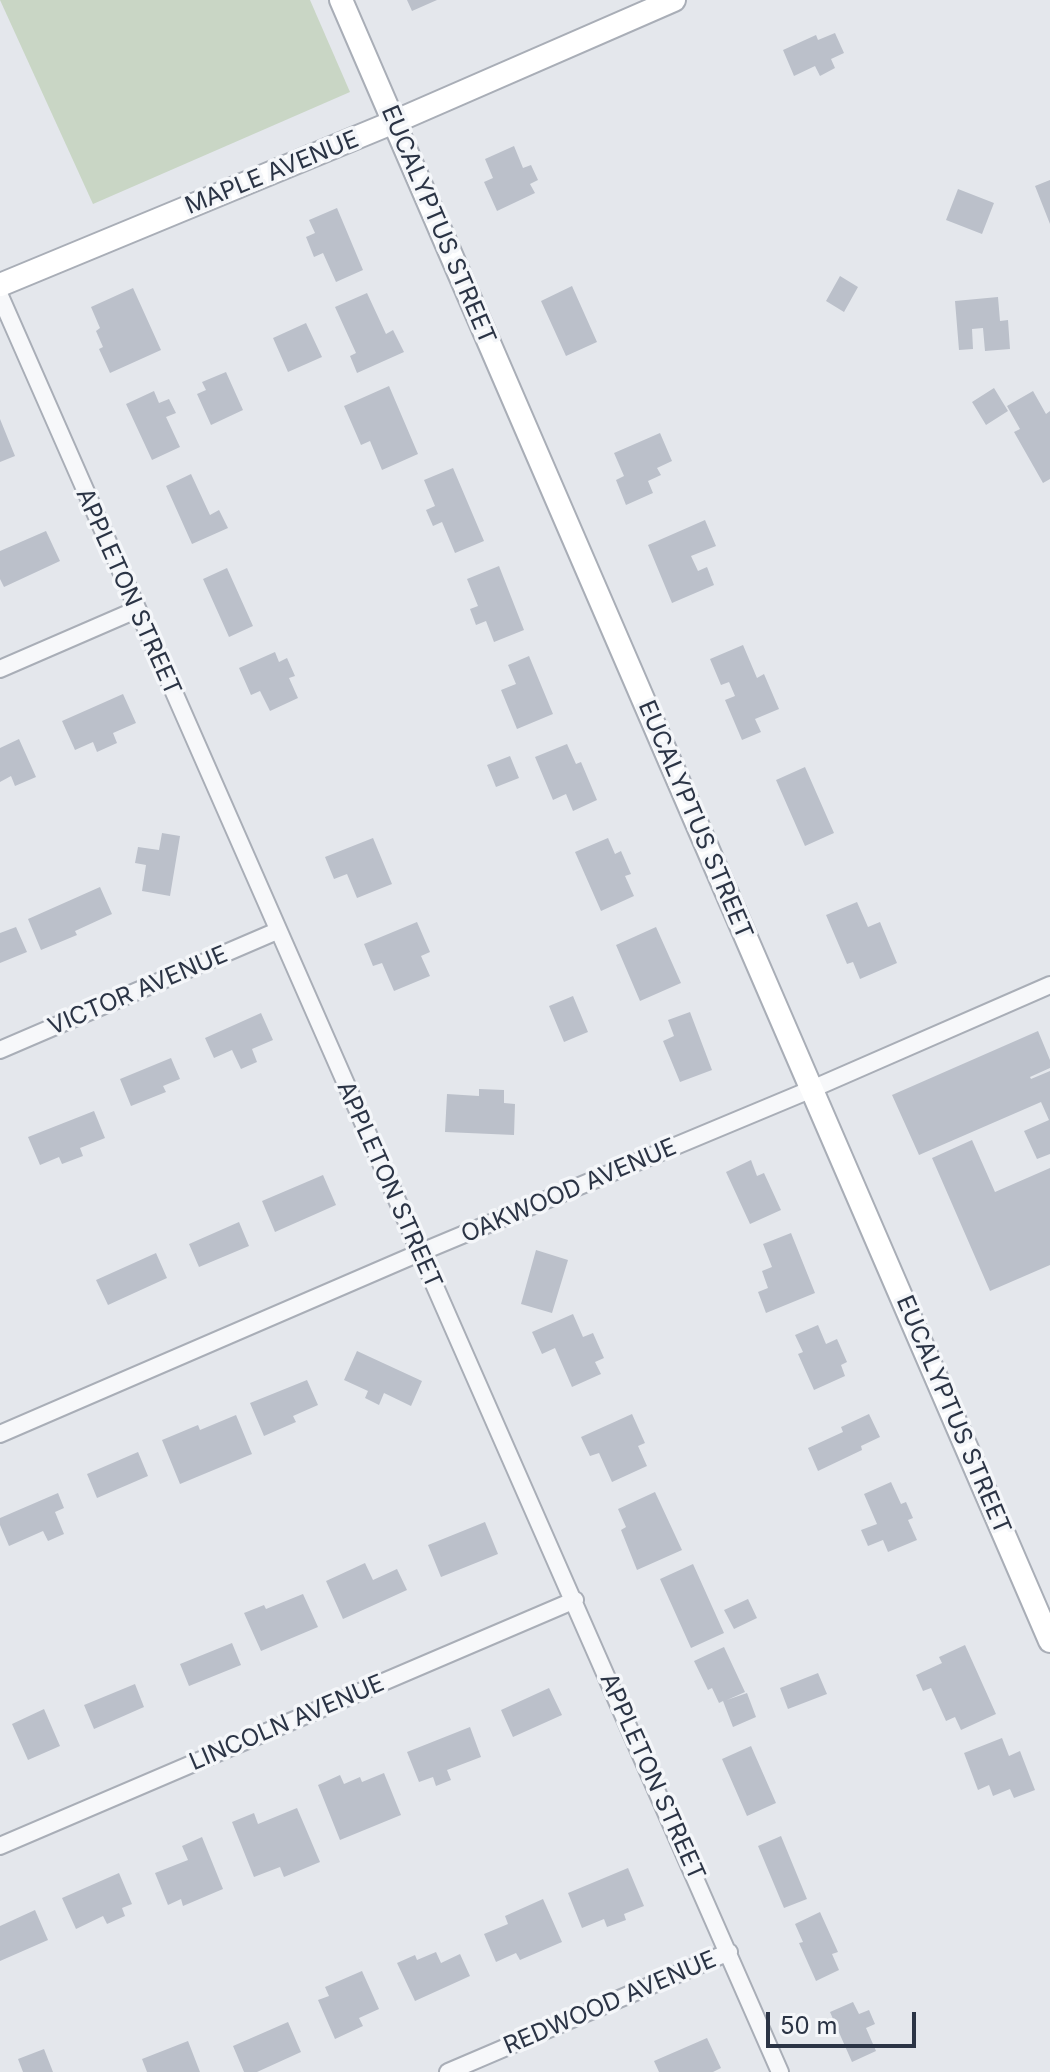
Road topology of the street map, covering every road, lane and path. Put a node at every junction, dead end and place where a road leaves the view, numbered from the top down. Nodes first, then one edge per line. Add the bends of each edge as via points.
1 (341, 0) edge
2 (674, 0) edge
3 (394, 122) junction
4 (0, 285) edge
5 (0, 296) edge
6 (136, 610) junction
7 (0, 669) edge
8 (277, 931) junction
9 (1050, 985) edge
10 (0, 1050) edge
11 (812, 1089) junction
12 (419, 1253) junction
13 (0, 1434) edge
14 (575, 1600) junction
15 (1050, 1641) edge
16 (0, 1846) edge
17 (729, 1952) junction
18 (448, 2072) edge
19 (780, 2072) edge

1 - 3 main road, EUCALYPTUS STREET
2 - 3 main road, MAPLE AVENUE
3 - 4 main road, MAPLE AVENUE
3 - 11 main road, EUCALYPTUS STREET
5 - 6 street, APPLETON STREET
6 - 7 street
6 - 8 street, APPLETON STREET
8 - 10 street, VICTOR AVENUE
8 - 12 street, APPLETON STREET
9 - 11 street, OAKWOOD AVENUE
11 - 12 street, OAKWOOD AVENUE
11 - 15 main road, EUCALYPTUS STREET
12 - 13 street, OAKWOOD AVENUE
12 - 14 street, APPLETON STREET
14 - 16 street, LINCOLN AVENUE
14 - 17 street, APPLETON STREET
17 - 18 street, REDWOOD AVENUE
17 - 19 street, APPLETON STREET

